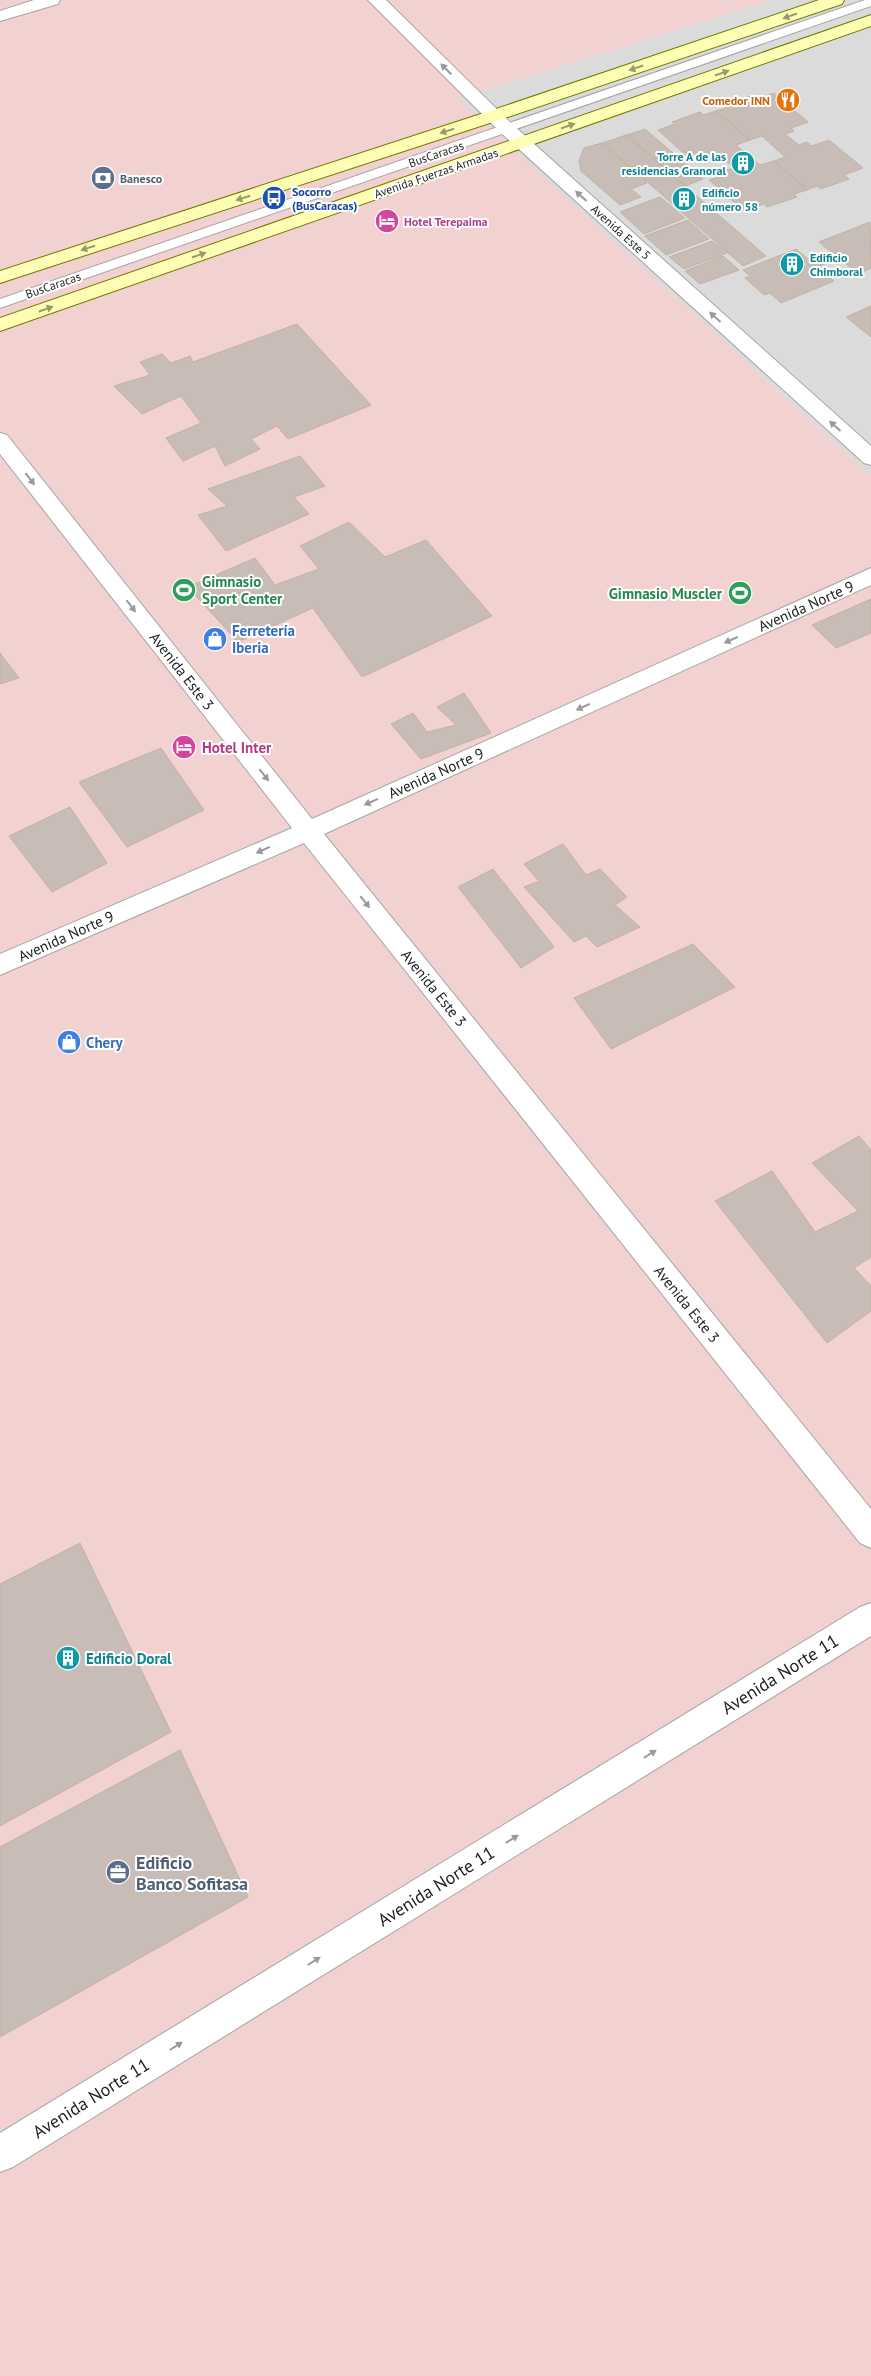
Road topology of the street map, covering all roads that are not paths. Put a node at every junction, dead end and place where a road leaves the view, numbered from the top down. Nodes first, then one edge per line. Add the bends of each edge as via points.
1 (52, 0) edge
2 (376, 0) edge
3 (836, 0) edge
4 (871, 2) edge
5 (0, 16) edge
6 (871, 20) edge
7 (493, 116) junction
8 (507, 129) junction
9 (522, 143) junction
10 (0, 277) edge
11 (0, 304) edge
12 (0, 325) edge
13 (0, 440) edge
14 (871, 458) edge
15 (871, 576) edge
16 (308, 830) junction
17 (0, 965) edge
18 (871, 1533) edge
19 (871, 1618) edge
20 (0, 2154) edge

1 - 5 street
7 -> 2 street, Avenida Este 5
3 -> 7 main road
4 - 8 lane, BusCaracas
9 -> 6 main road, Avenida Fuerzas Armadas
7 - 8 street, Avenida Este 5
7 -> 10 main road
8 - 9 street, Avenida Este 5
8 - 11 lane, BusCaracas
12 -> 9 main road, Avenida Fuerzas Armadas
14 -> 9 street, Avenida Este 5
13 -> 16 street, Avenida Este 3
15 -> 16 street, Avenida Norte 9
16 -> 17 street, Avenida Norte 9
16 -> 18 street, Avenida Este 3
20 -> 19 street, Avenida Norte 11

